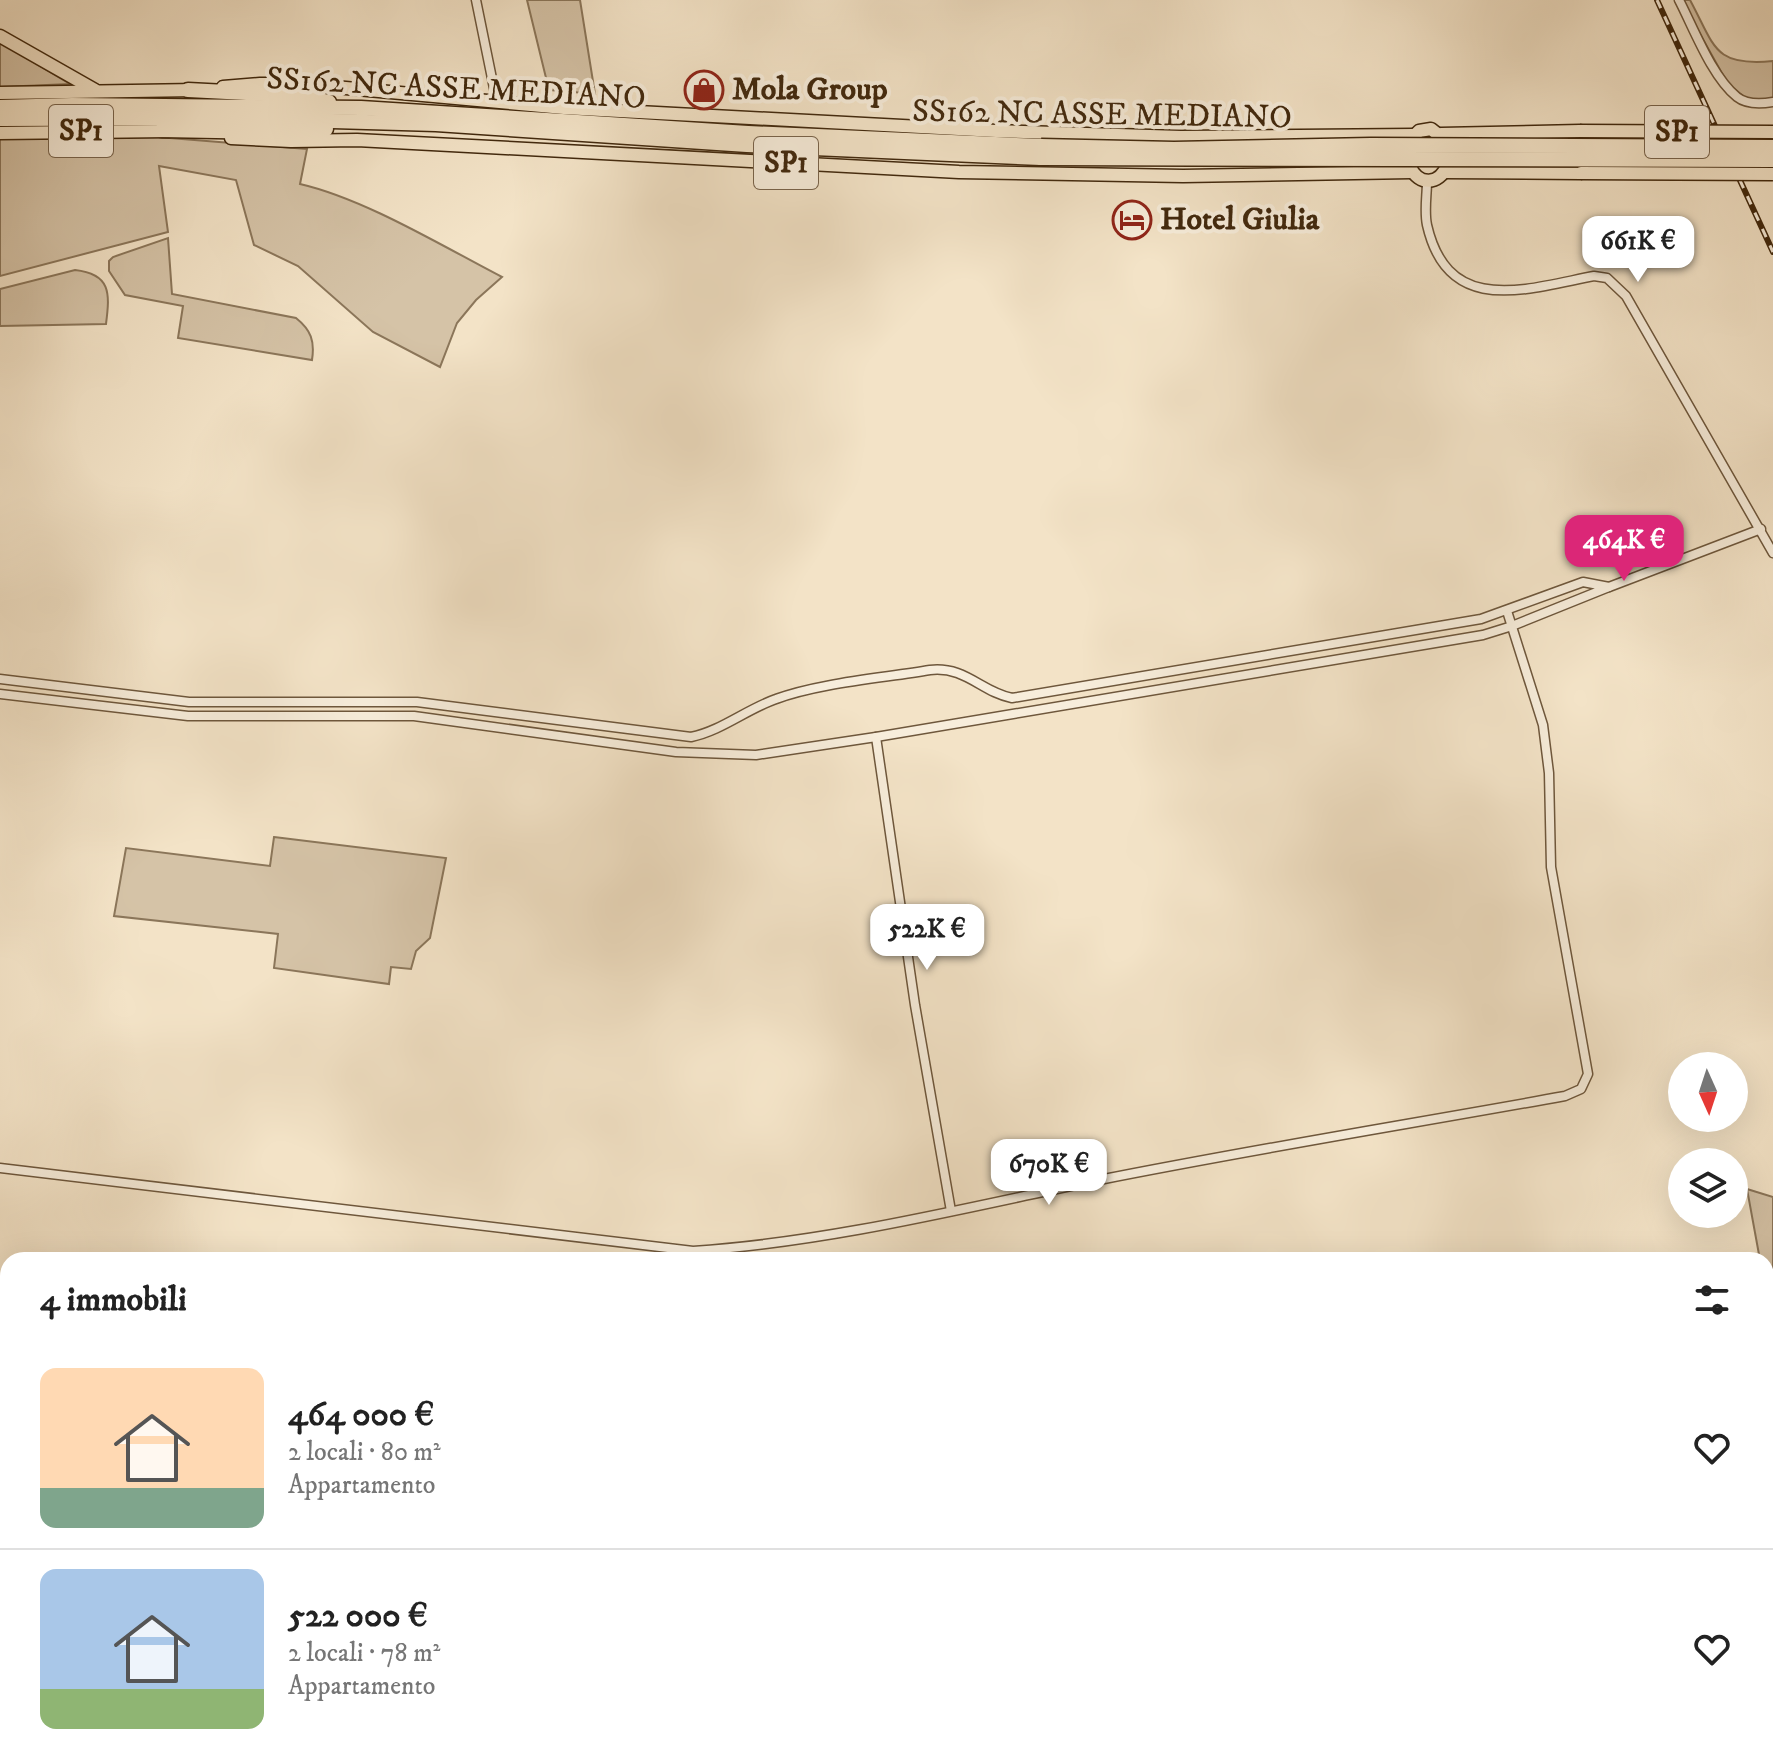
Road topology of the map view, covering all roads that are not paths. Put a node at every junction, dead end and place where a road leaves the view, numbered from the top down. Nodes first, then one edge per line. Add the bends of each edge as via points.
1 (476, 0) edge
2 (1679, 0) edge
3 (0, 36) edge
4 (188, 90) junction
5 (97, 92) junction
6 (0, 93) edge
7 (1773, 102) edge
8 (497, 103) junction
9 (0, 107) edge
10 (361, 108) junction
11 (0, 119) edge
12 (436, 124) junction
13 (162, 130) junction
14 (1773, 132) edge
15 (0, 133) edge
16 (1773, 147) edge
17 (1041, 152) junction
18 (1773, 160) edge
19 (1773, 174) edge
20 (1427, 181) junction
21 (1761, 529) junction
22 (1773, 553) edge
23 (1609, 587) junction
24 (1507, 611) junction
25 (1512, 626) junction
26 (0, 679) edge
27 (0, 694) edge
28 (876, 737) junction
29 (0, 1168) edge
30 (951, 1211) junction

1 - 8 street
2 - 7 street via 1723,83 1739,99 1761,105
3 - 5 main road
4 - 5 main road, SP1
4 - 8 main road, SP1 via 302,84
4 - 10 highway via 301,96
5 - 6 main road, SP1
8 - 14 main road, SP1, bridge via 1181,137 1412,138 1425,129 1443,137
9 - 10 highway, SS162 NC ASSE MEDIANO
10 - 17 highway, SS162 NC ASSE MEDIANO
11 - 12 highway, SS162 NC ASSE MEDIANO
12 - 13 highway via 266,132
12 - 17 highway, SS162 NC ASSE MEDIANO via 747,145
13 - 15 main road, SP1
13 - 20 main road, SP1 via 291,141 357,140 959,172 1183,176 1410,169
16 - 17 highway, SS162 NC ASSE MEDIANO, bridge via 1371,145
17 - 18 highway, SS162 NC ASSE MEDIANO, bridge
19 - 20 main road, SP1, bridge via 1446,169
20 - 21 street via 1427,222 1436,252 1452,276 1471,287 1499,292 1594,276 1616,284
21 - 22 street
21 - 23 street
23 - 24 street via 1583,582
23 - 25 street
24 - 25 street
24 - 26 street via 1012,698 952,670 930,670 776,698 698,736 680,738 417,702 189,702
25 - 28 street
25 - 30 street via 1543,725 1551,867 1588,1074 1581,1089
27 - 28 street via 188,716 414,716 702,755 756,755
28 - 30 street
29 - 30 street via 693,1251 739,1248

